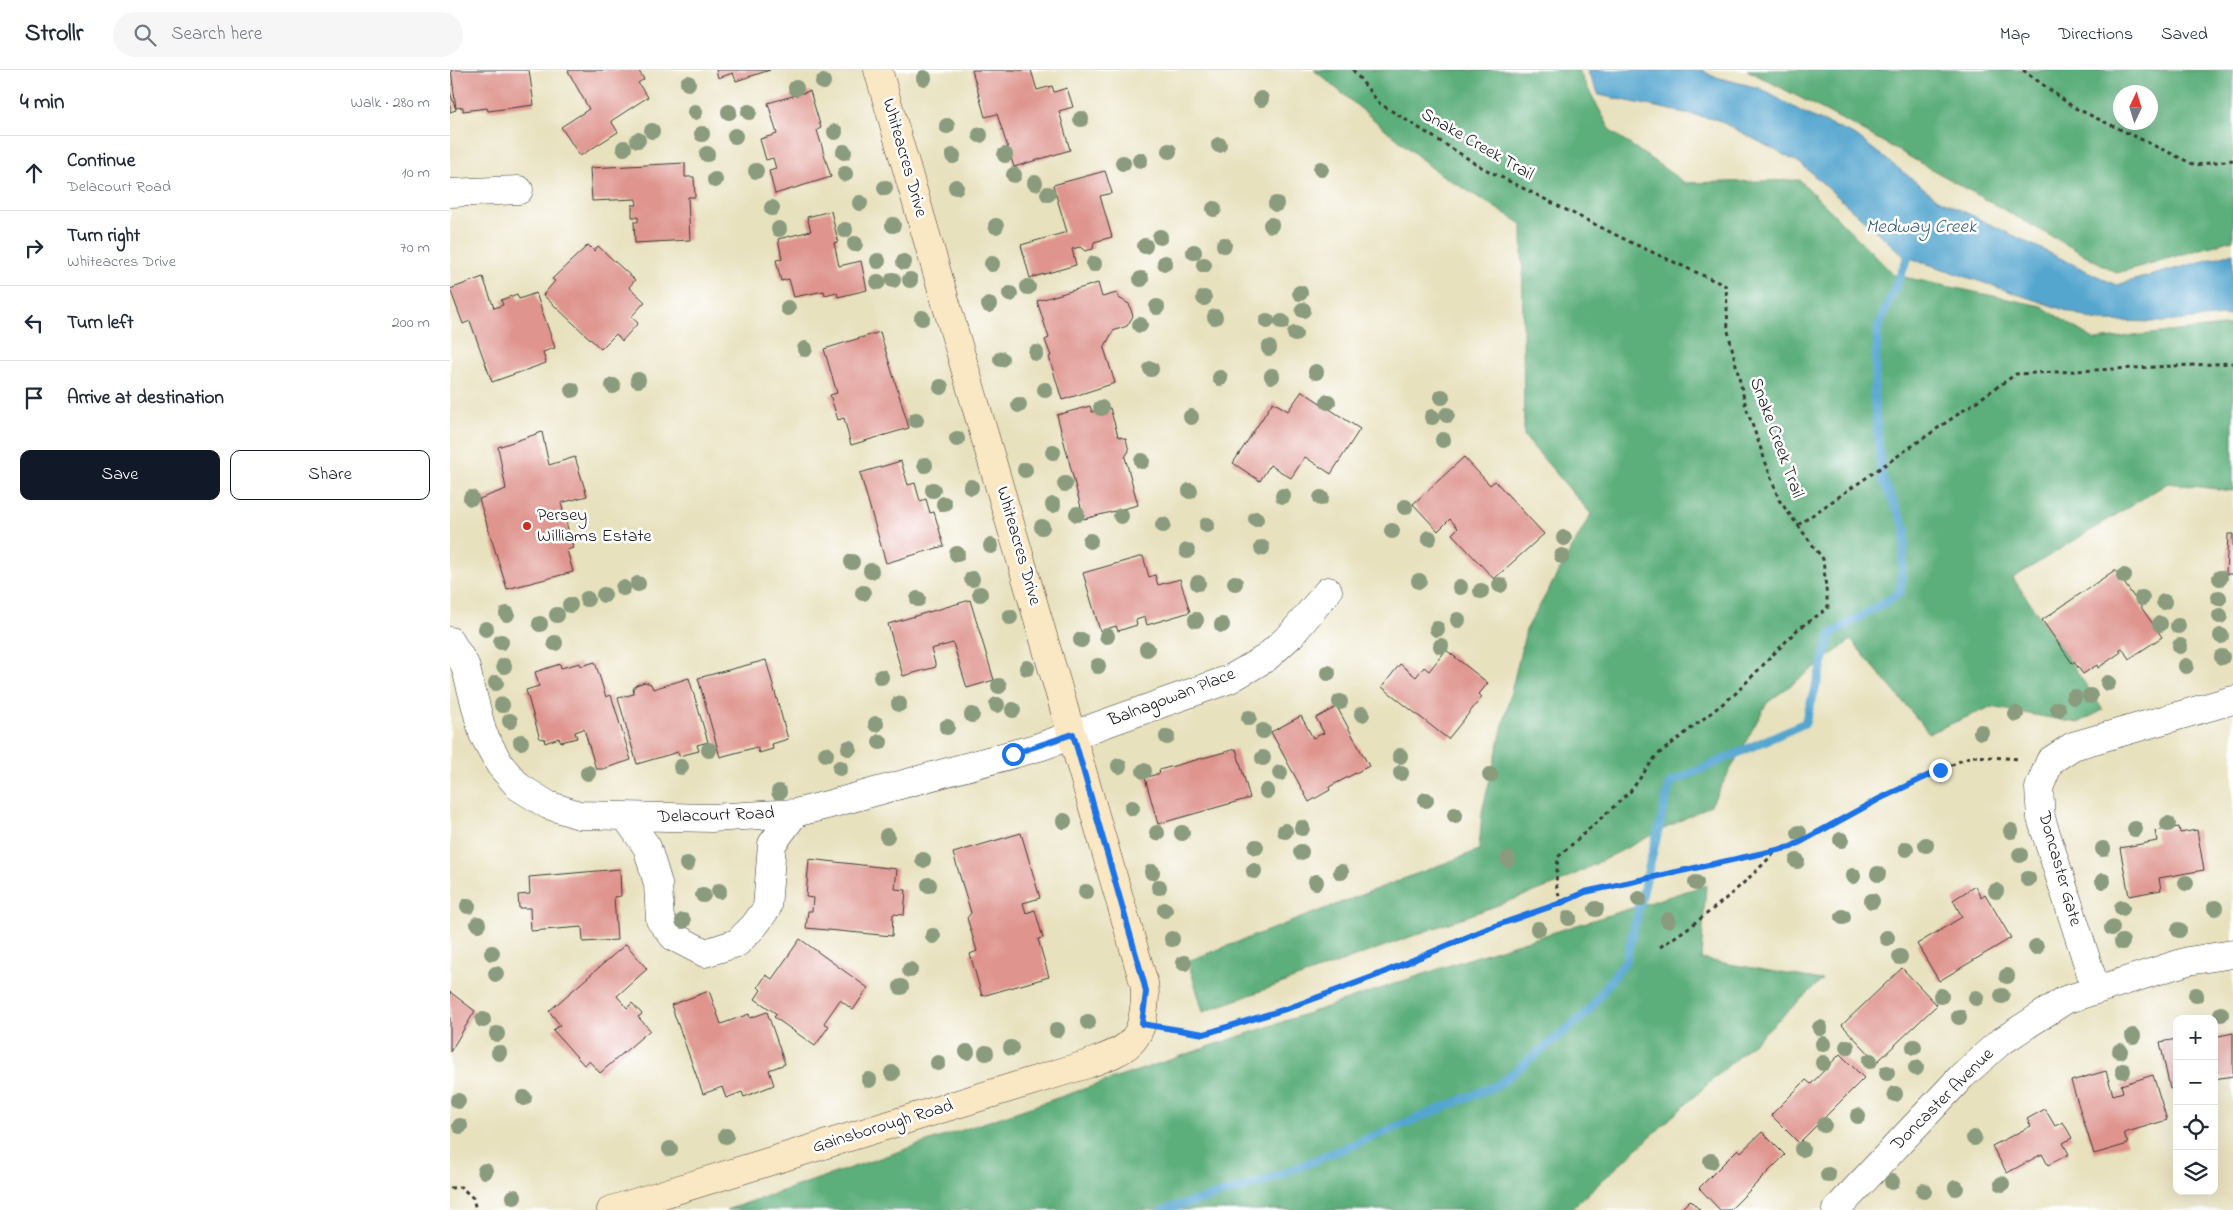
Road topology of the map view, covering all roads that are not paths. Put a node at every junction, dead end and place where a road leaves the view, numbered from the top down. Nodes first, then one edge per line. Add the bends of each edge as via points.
1 (878, 70) edge
2 (519, 190) dead end
3 (450, 193) edge
4 (1328, 591) dead end
5 (450, 641) edge
6 (2233, 700) edge
7 (1073, 734) junction
8 (795, 813) junction
9 (626, 817) junction
10 (2233, 954) edge
11 (2096, 990) junction
12 (1142, 1024) joint
13 (611, 1210) edge
14 (1836, 1210) edge

1 - 7 street, Whiteacres Drive
2 - 3 street
4 - 7 street, Balnagowan Place via 1291,635 1266,658 1230,678
5 - 9 street, Delacourt Road via 465,665 483,734 500,764 519,787 548,805 580,815
6 - 11 street, Doncaster Gate via 2073,746 2050,761 2039,788 2041,818
7 - 8 street, Delacourt Road via 1023,751
7 - 12 street, Whiteacres Drive via 1144,983
8 - 9 street, Delacourt Road via 710,818
8 - 9 street via 772,844 767,908 737,943 705,953 674,937 660,920 658,884 647,847
10 - 11 street, Doncaster Avenue via 2188,960
11 - 14 street, Doncaster Avenue via 2065,1000 1999,1044 1962,1076
12 - 13 street, Gainsborough Road via 1127,1047 1088,1064

